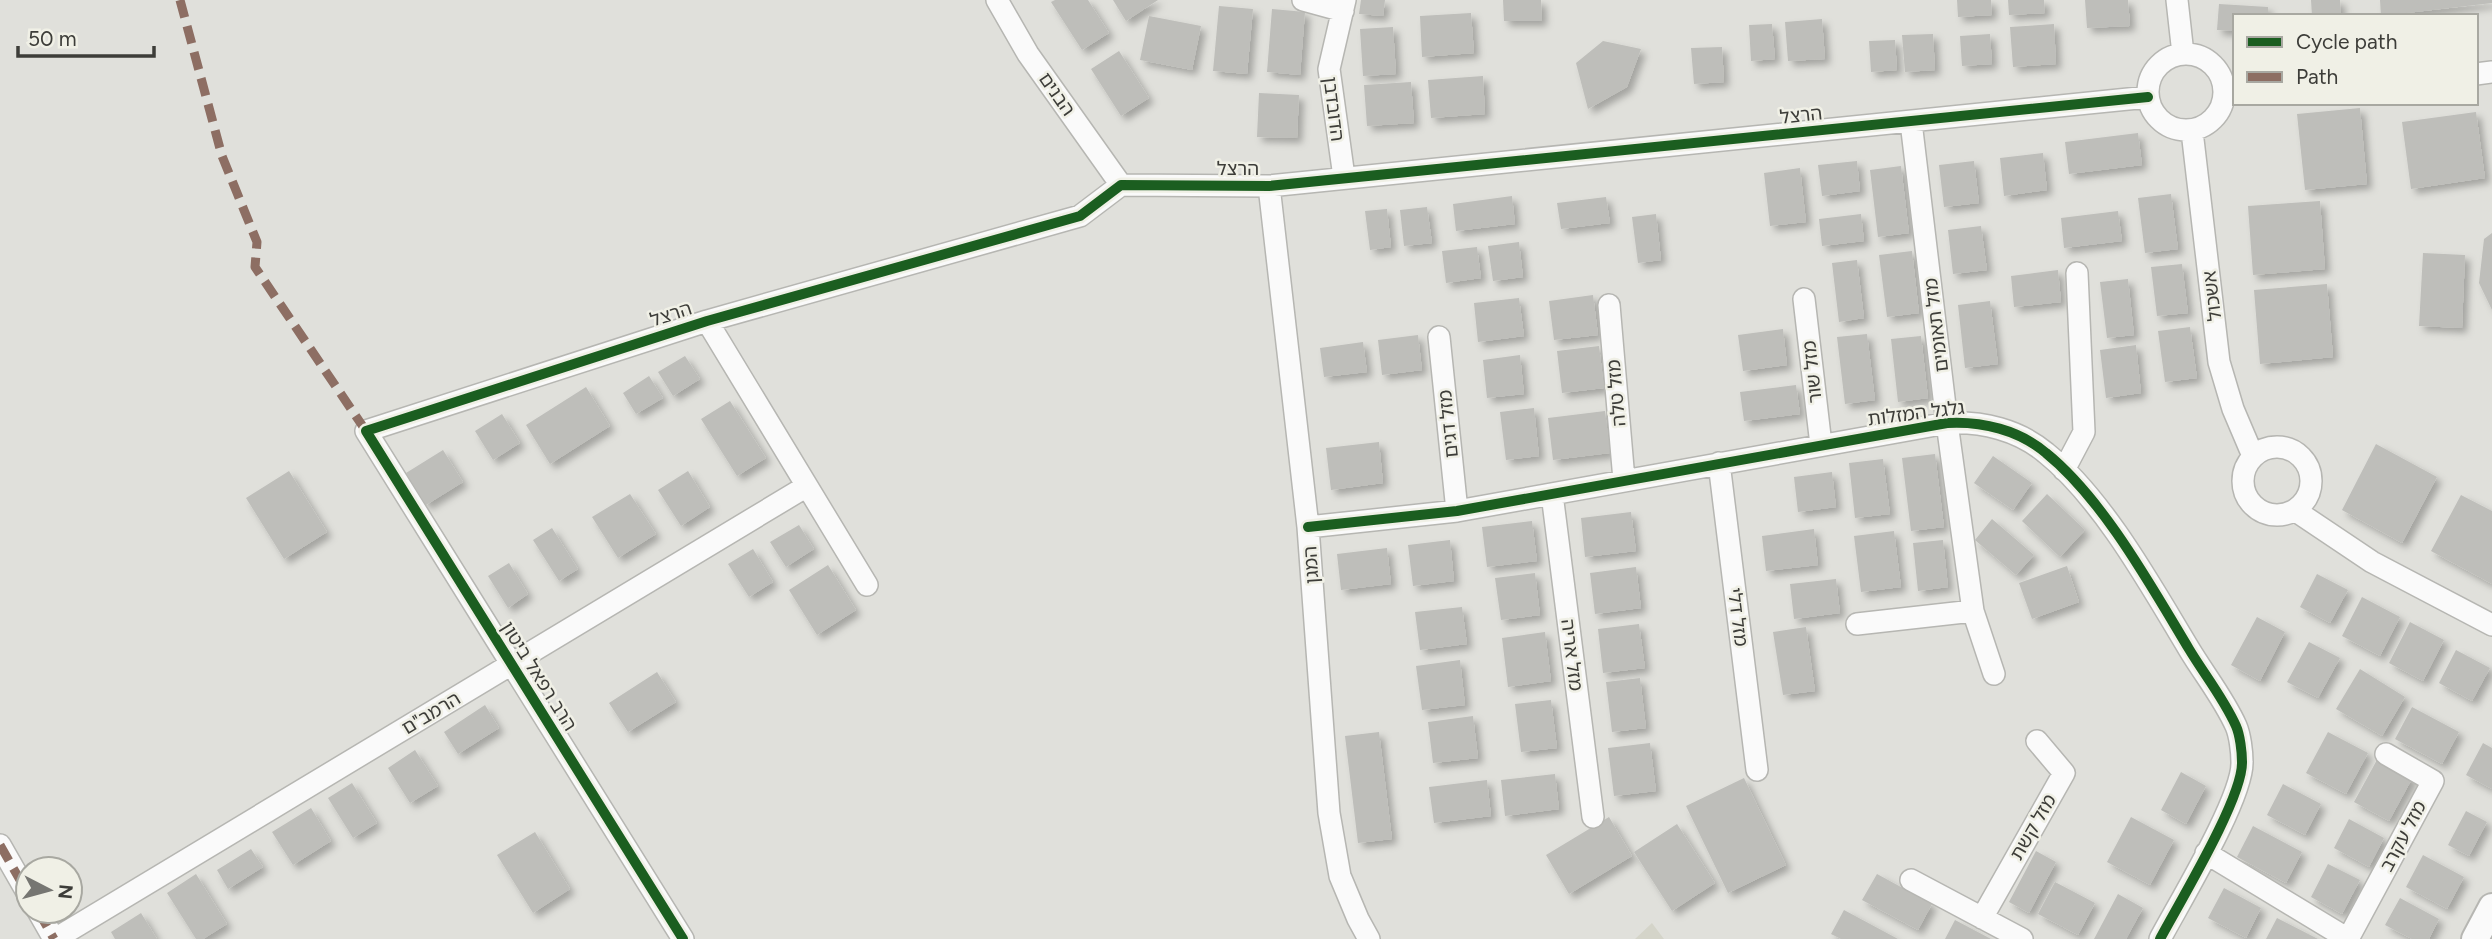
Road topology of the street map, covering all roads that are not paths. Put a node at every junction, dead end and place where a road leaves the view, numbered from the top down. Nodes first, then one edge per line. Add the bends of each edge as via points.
1 (997, 0) edge
2 (1303, 0) edge
3 (2177, 0) edge
4 (1344, 6) edge
5 (2183, 54) junction
6 (2228, 79) edge
7 (2148, 97) junction
8 (2228, 105) edge
9 (1911, 122) junction
10 (2192, 131) junction
11 (1343, 177) junction
12 (1121, 185) junction
13 (1269, 186) junction
14 (2077, 274) dead end
15 (1804, 299) dead end
16 (1609, 305) dead end
17 (707, 321) junction
18 (1440, 337) dead end
19 (1947, 423) junction
20 (366, 431) joint
21 (1821, 445) junction
22 (2253, 456) junction
23 (1719, 463) junction
24 (2064, 470) junction
25 (1623, 480) junction
26 (807, 486) junction
27 (1552, 494) junction
28 (1457, 510) junction
29 (2296, 510) junction
30 (1308, 527) junction
31 (867, 585) dead end
32 (1973, 611) junction
33 (1857, 624) dead end
34 (2492, 625) edge
35 (512, 665) junction
36 (1994, 674) dead end
37 (2037, 741) dead end
38 (2386, 754) dead end
39 (1757, 770) dead end
40 (1593, 817) dead end
41 (0, 845) edge
42 (2206, 853) junction
43 (14, 870) edge
44 (1911, 880) dead end
45 (2492, 907) edge
46 (1982, 918) junction
47 (54, 939) edge
48 (683, 939) edge
49 (1369, 939) edge
50 (2022, 939) edge
51 (2160, 939) edge
52 (2348, 939) edge
53 (2474, 939) edge

1 - 12 street, הבנים via 1028,54
2 - 4 street
3 - 5 street
4 - 11 street, הדובדבן via 1329,69
5 - 6 street via 2203,58
5 - 7 street via 2159,65 2151,75
6 - 8 street via 2224,90
7 - 9 street, הרצל
7 - 10 street via 2160,121
8 - 10 street
9 - 11 street, הרצל
9 - 19 street, מזל תאומים
10 - 22 street, אשכול via 2220,362
11 - 13 street, הרצל
12 - 13 street, הרצל
12 - 17 street, הרצל via 1080,216
13 - 30 street, המגן
14 - 24 street via 2084,432
15 - 21 street, מזל שור
16 - 25 street, מזל טלה
17 - 20 street, הרצל
17 - 26 street
18 - 28 street, מזל דגים
19 - 21 street, גלגל המזלות
19 - 24 street, גלגל המזלות via 1969,422 2016,435
19 - 32 street, מזל תאומים
20 - 35 street, הרב רפאל ביטון
21 - 23 street, גלגל המזלות
22 - 29 street via 2243,479 2250,503 2280,516
22 - 29 street via 2282,446 2303,458 2312,482 2310,493
23 - 25 street, גלגל המזלות
23 - 39 street, מזל דלי
24 - 42 street, גלגל המזלות via 2088,494 2149,582 2237,728 2243,764 2233,798
25 - 27 street, גלגל המזלות
26 - 31 street
26 - 35 street, הרמב"ם
27 - 28 street, גלגל המזלות
27 - 40 street, מזל אריה
28 - 30 street, גלגל המזלות
29 - 34 street via 2372,562
30 - 49 street, המגן via 1329,813 1340,876
32 - 33 street
32 - 36 street, מזל תאומים
35 - 47 street, הרמב"ם
35 - 48 street, הרב רפאל ביטון
37 - 46 street, מזל קשת via 2064,773
38 - 52 street, מזל עקרב via 2433,781
41 - 43 street
42 - 51 street, גלגל המזלות
42 - 52 street, מזל עקרב
44 - 46 street
45 - 53 street
46 - 50 street

